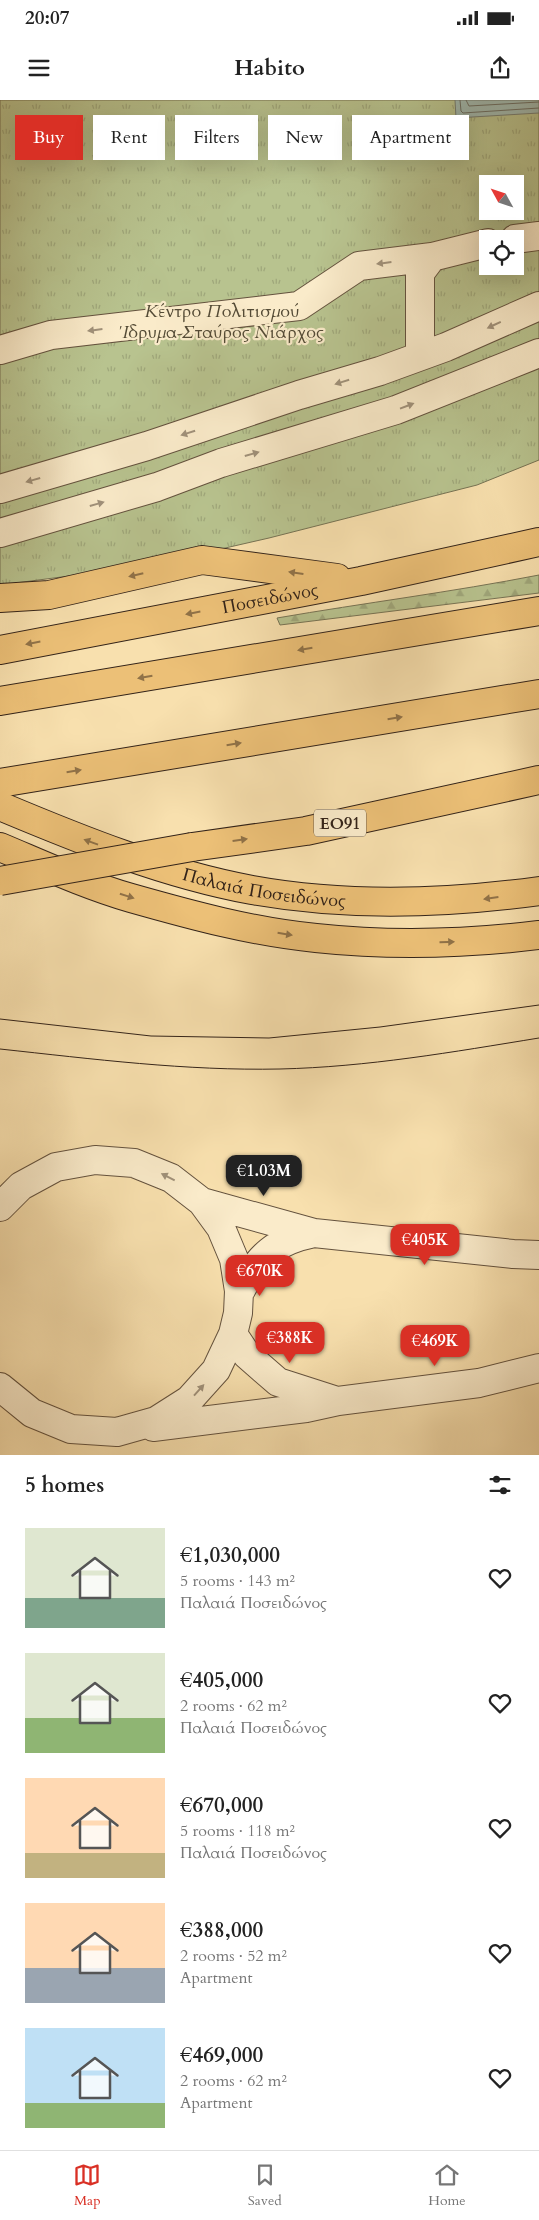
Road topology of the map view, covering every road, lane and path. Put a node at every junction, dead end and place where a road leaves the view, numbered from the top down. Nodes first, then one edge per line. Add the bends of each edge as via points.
1 (539, 236) edge
2 (524, 238) edge
3 (479, 245) edge
4 (432, 257) junction
5 (539, 306) edge
6 (0, 350) edge
7 (539, 353) edge
8 (420, 356) junction
9 (0, 488) edge
10 (0, 534) edge
11 (539, 542) edge
12 (361, 582) junction
13 (0, 598) edge
14 (539, 611) edge
15 (0, 650) edge
16 (539, 694) edge
17 (0, 701) edge
18 (539, 780) edge
19 (13, 781) edge
20 (0, 806) edge
21 (0, 847) edge
22 (0, 881) edge
23 (539, 891) edge
24 (539, 935) edge
25 (202, 1202) junction
26 (0, 1207) edge
27 (314, 1233) junction
28 (539, 1255) edge
29 (239, 1291) junction
30 (233, 1334) junction
31 (539, 1368) edge
32 (0, 1387) edge
33 (338, 1402) junction
34 (0, 1412) edge
35 (71, 1429) junction
36 (116, 1432) junction

1 - 2 street
3 - 4 street
4 -> 6 street via 359,266 300,306 51,335
4 - 8 street via 420,273
5 -> 8 street
10 -> 7 street via 396,410
8 -> 9 street via 196,431
11 - 12 main road, Ποσειδώνος
12 -> 13 main road via 202,560 49,595
12 -> 15 main road, Ποσειδώνος
14 -> 17 main road
19 -> 16 main road
22 -> 18 main road, ΕΟ91, bridge via 306,830
23 -> 20 main road, Παλαιά Ποσειδώνος via 480,899 412,902 331,899 252,890 154,865
21 -> 24 main road via 129,897 237,926 364,942 454,942
25 -> 26 street via 171,1178 134,1163 95,1160 56,1168 21,1186
25 - 27 street
25 - 29 street via 221,1228 234,1259
27 - 28 street
27 - 29 street via 293,1238 269,1250 252,1268
29 - 30 street
30 - 33 street via 247,1355 278,1382
36 -> 30 street via 156,1421 189,1400 216,1370
31 - 33 street via 479,1382
32 - 35 street via 32,1413
33 - 36 street
34 - 35 street
35 - 36 street

